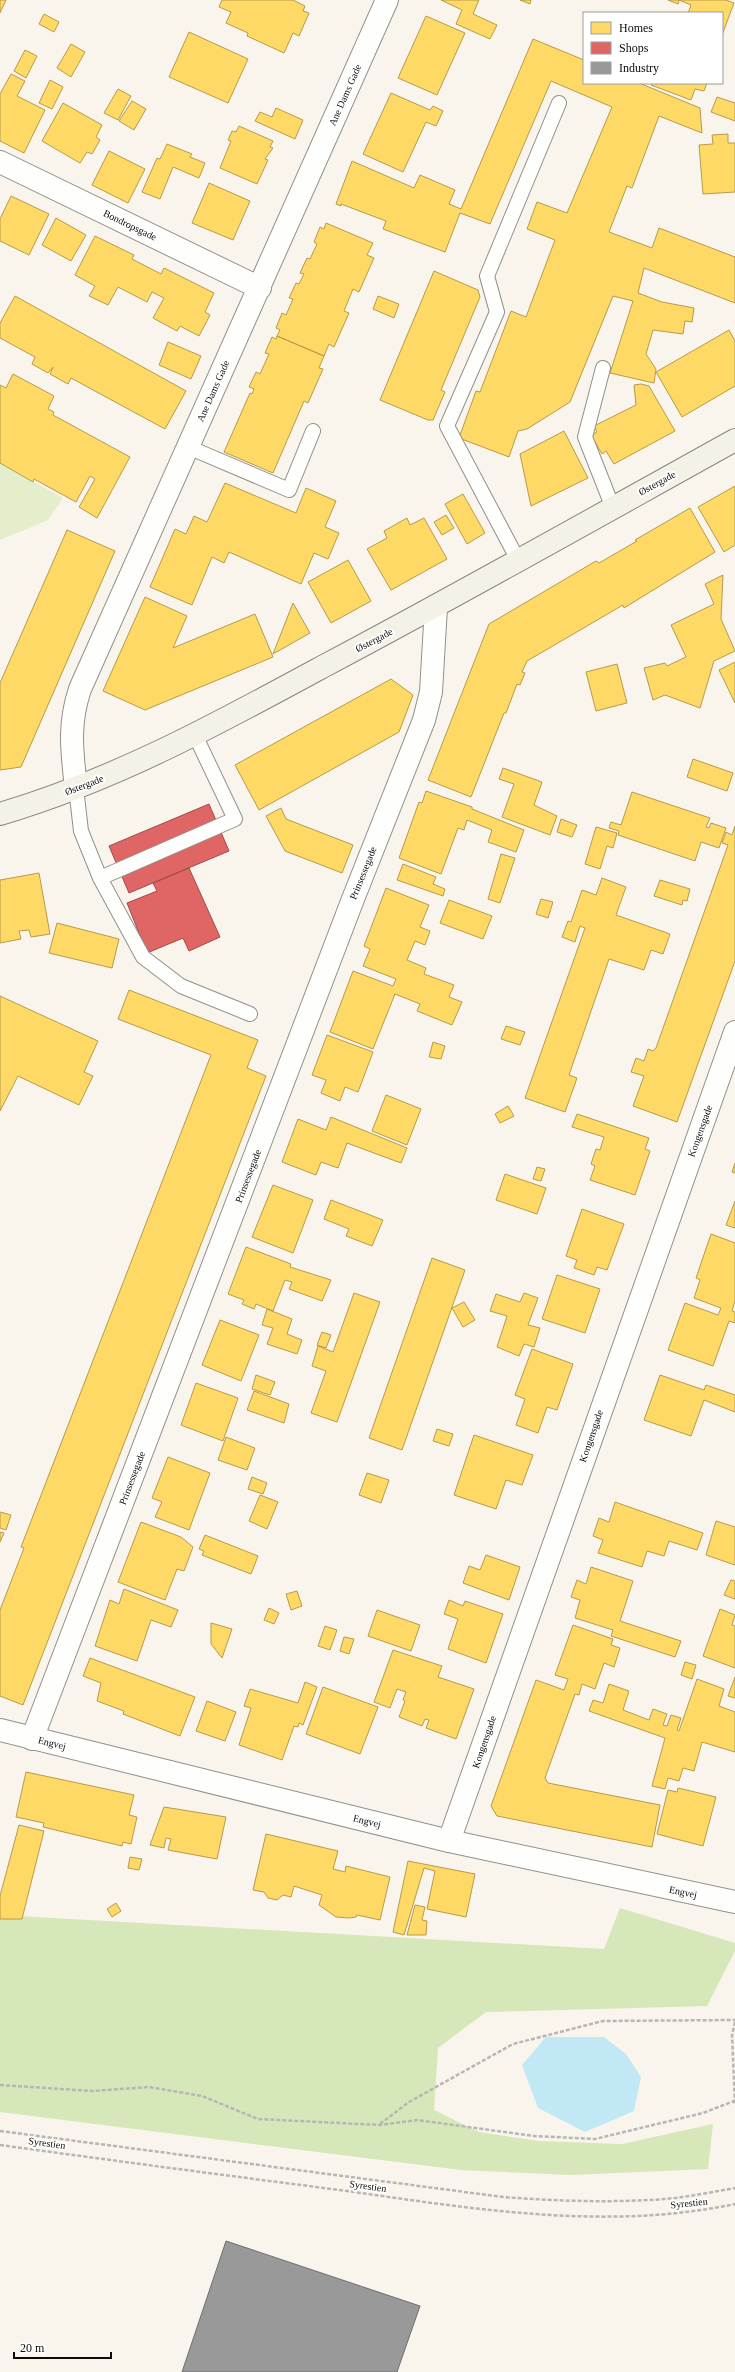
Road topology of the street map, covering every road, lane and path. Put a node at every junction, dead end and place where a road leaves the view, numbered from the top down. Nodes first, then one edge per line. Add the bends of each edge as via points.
1 (388, 0) edge
2 (559, 103) dead end
3 (0, 162) edge
4 (260, 288) junction
5 (604, 368) dead end
6 (313, 431) dead end
7 (735, 440) edge
8 (188, 447) junction
9 (613, 508) junction
10 (518, 560) junction
11 (436, 607) junction
12 (195, 735) junction
13 (76, 788) junction
14 (0, 814) edge
15 (100, 878) junction
16 (250, 1014) dead end
17 (735, 1032) edge
18 (0, 1730) edge
19 (32, 1739) junction
20 (449, 1841) junction
21 (735, 1902) edge
22 (735, 2021) edge
23 (0, 2085) edge
24 (734, 2101) junction
25 (735, 2105) edge
26 (380, 2125) junction
27 (0, 2131) edge
28 (0, 2145) edge
29 (735, 2188) edge
30 (735, 2204) edge

1 - 4 street, Ane Dams Gade
2 - 10 lane via 487,276 497,312 447,426
3 - 4 street, Bondropsgade
4 - 8 street, Ane Dams Gade
5 - 9 lane via 585,437
6 - 8 lane via 289,490
7 - 9 main road, Østergade
8 - 13 street, Ane Dams Gade via 80,688 73,711 71,730
9 - 10 main road, Østergade
10 - 11 main road, Østergade
11 - 12 main road, Østergade
11 - 19 street, Prinsessegade via 431,692 424,720
12 - 13 main road, Østergade via 127,768
12 - 15 lane via 235,819
13 - 14 main road, Østergade
13 - 15 lane via 81,831
15 - 16 lane via 143,957 181,986
17 - 20 street, Kongensgade
18 - 19 street, Engvej
19 - 20 street, Engvej
20 - 21 street, Engvej
22 - 24 path via 732,2035
22 - 26 path via 603,2021 513,2044 409,2102
23 - 26 path via 92,2091 149,2087 202,2096 258,2119
24 - 25 path
24 - 26 path via 703,2113 595,2139 534,2136 417,2120
27 - 29 path, Syrestien via 503,2197 623,2201
28 - 30 path, Syrestien via 508,2213 639,2216

